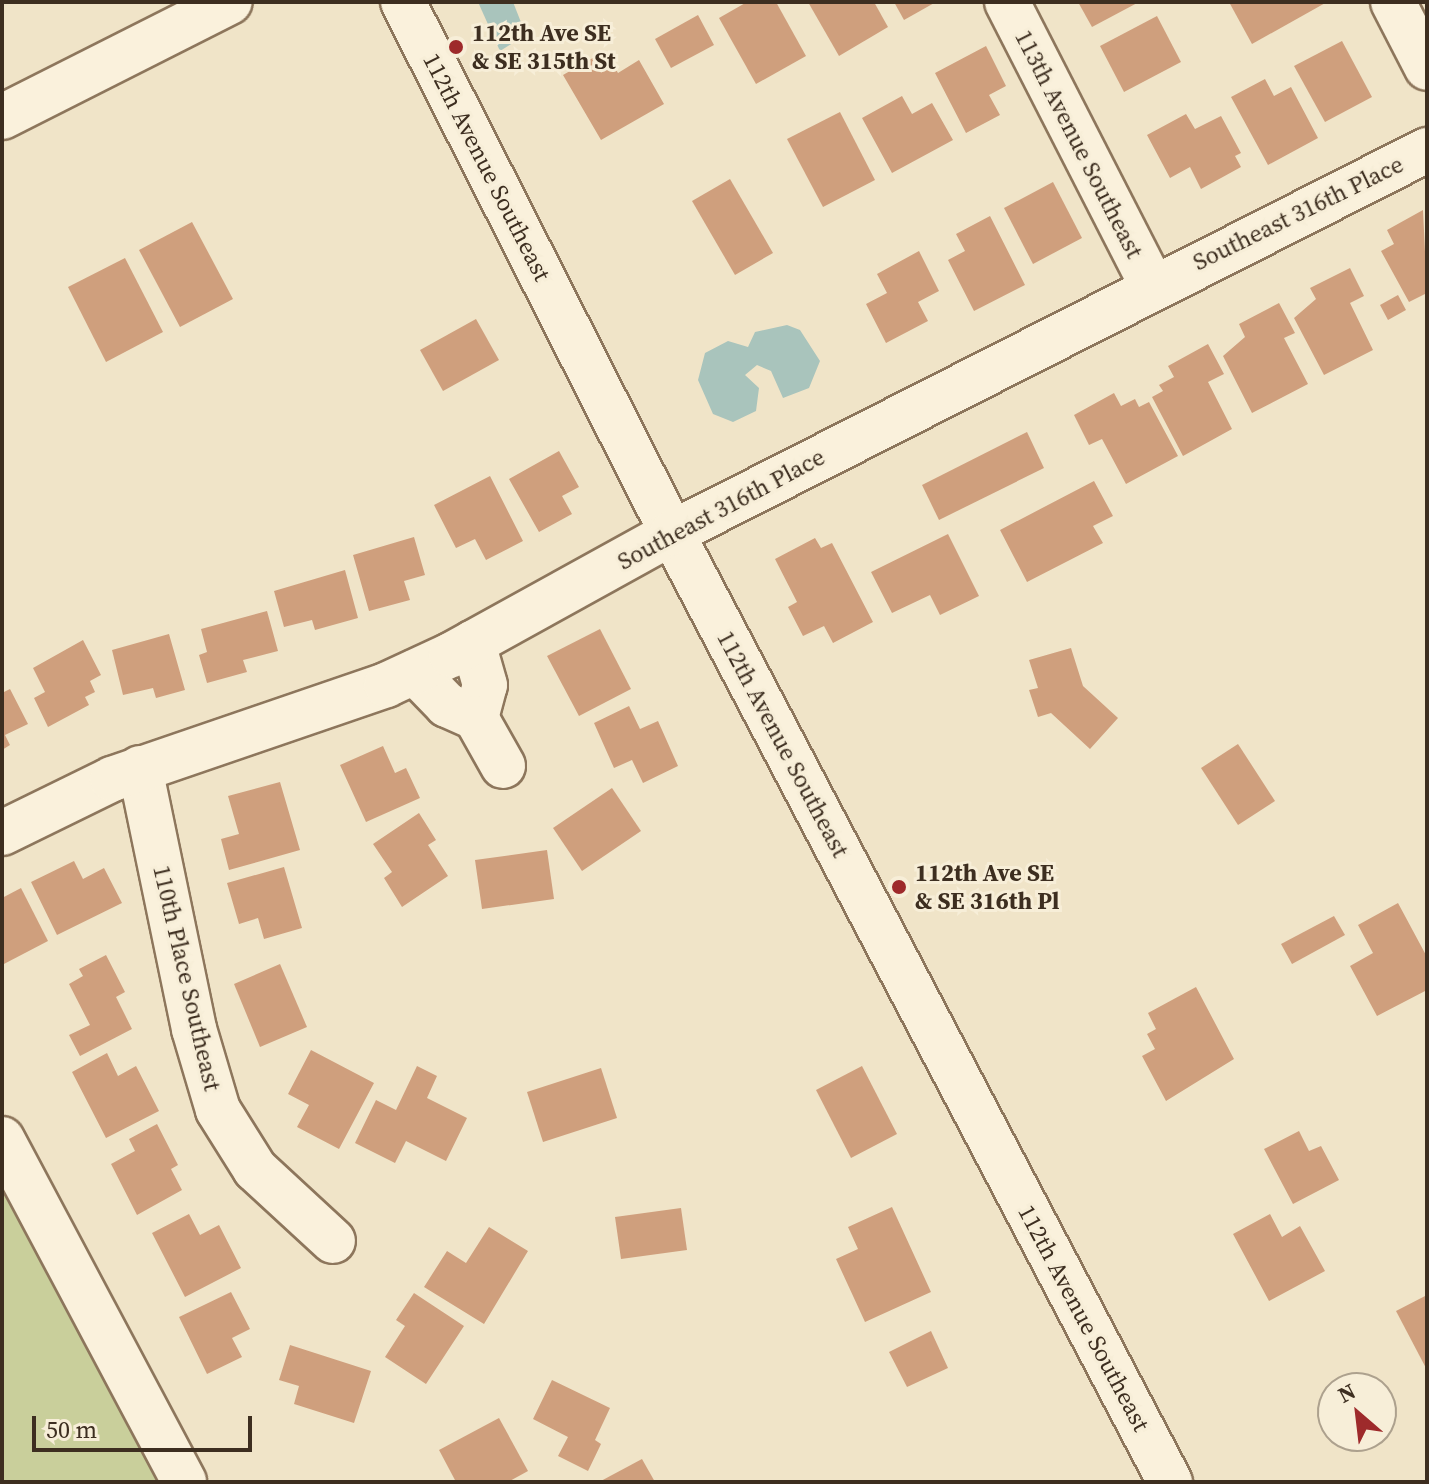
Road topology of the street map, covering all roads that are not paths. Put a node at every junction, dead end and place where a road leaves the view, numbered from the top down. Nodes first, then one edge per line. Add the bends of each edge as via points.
1 (230, 2) edge
2 (403, 2) edge
3 (1007, 2) edge
4 (1393, 2) edge
5 (1427, 68) edge
6 (2, 117) edge
7 (1427, 150) edge
8 (1152, 285) junction
9 (672, 533) junction
10 (473, 643) junction
11 (415, 672) junction
12 (476, 718) junction
13 (503, 766) dead end
14 (140, 768) junction
15 (2, 833) edge
16 (2, 1139) edge
17 (333, 1241) dead end
18 (184, 1482) edge
19 (1170, 1482) edge

1 - 6 street
2 - 9 street, 112th Avenue Southeast
3 - 8 street, 113th Avenue Southeast
4 - 5 street
7 - 8 street, Southeast 316th Place
8 - 9 street, Southeast 316th Place
9 - 10 street, Southeast 316th Place
9 - 19 street, 112th Avenue Southeast
10 - 11 street, Southeast 316th Place
10 - 12 street via 485,685
11 - 12 street via 434,696
11 - 14 street, Southeast 316th Place
12 - 13 street
14 - 15 street, Southeast 316th Place via 62,800
14 - 17 street, 110th Place Southeast via 194,1029 218,1110 255,1169
16 - 18 street

